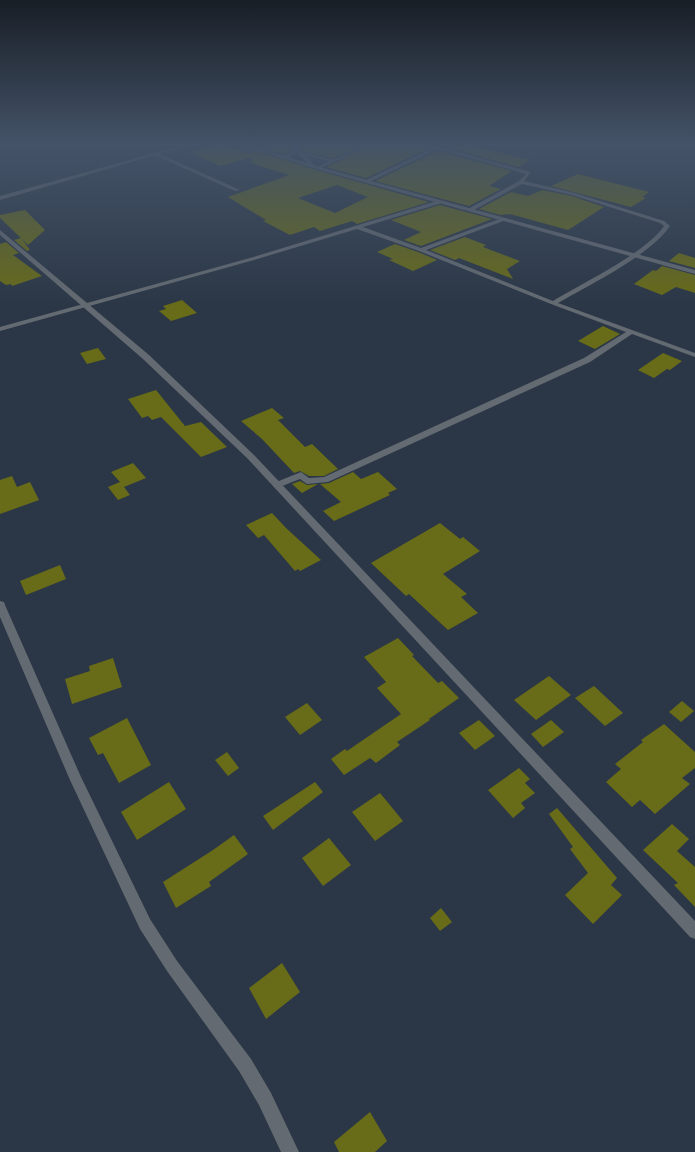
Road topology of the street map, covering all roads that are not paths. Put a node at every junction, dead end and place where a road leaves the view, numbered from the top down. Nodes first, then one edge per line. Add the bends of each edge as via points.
1 (429, 199) edge
2 (490, 199) edge
3 (589, 199) edge
4 (440, 202) junction
5 (470, 210) junction
6 (504, 220) junction
7 (357, 227) junction
8 (0, 232) edge
9 (421, 250) junction
10 (633, 255) junction
11 (695, 272) edge
12 (553, 303) junction
13 (85, 305) junction
14 (0, 329) edge
15 (631, 332) junction
16 (695, 355) edge
17 (277, 485) junction
18 (0, 605) edge
19 (695, 932) edge
20 (290, 1152) edge

1 - 4 street
2 - 5 street
3 - 10 street via 668,226 662,234
4 - 5 street
4 - 7 street
5 - 6 street
6 - 9 street
6 - 10 street
7 - 9 street
7 - 13 street
8 - 13 street
9 - 12 street
10 - 11 street
10 - 12 street
12 - 15 street
13 - 14 street
13 - 17 street via 195,402
15 - 16 street
15 - 17 street via 587,360 325,480 307,480 301,475
17 - 19 street
18 - 20 street via 76,780 145,924 172,966 245,1065 266,1099

